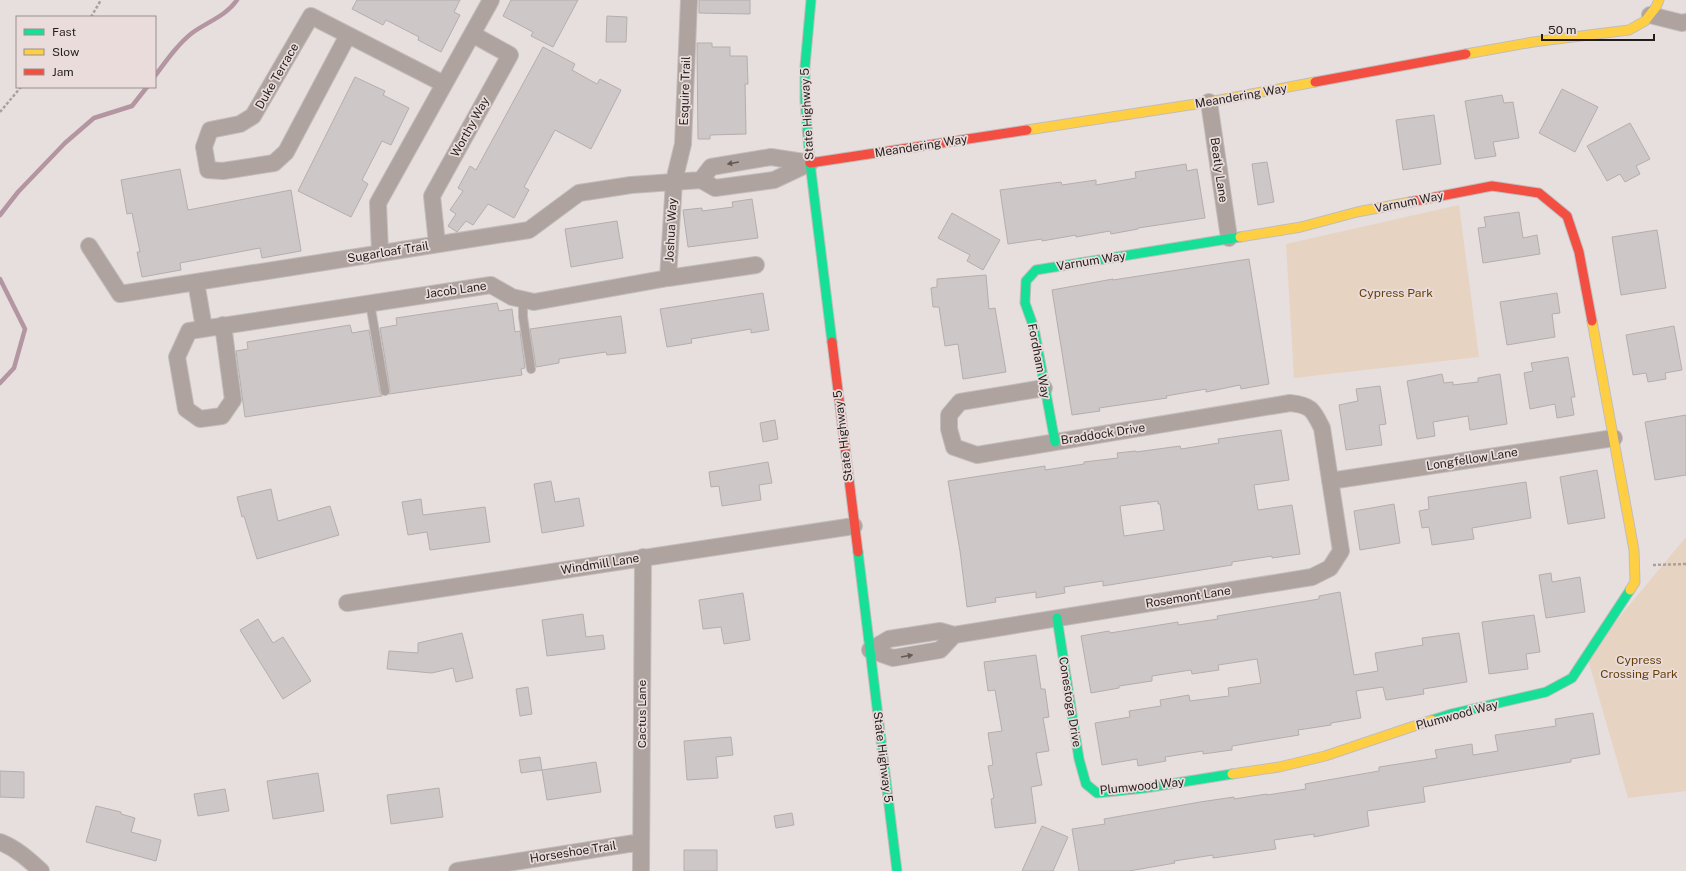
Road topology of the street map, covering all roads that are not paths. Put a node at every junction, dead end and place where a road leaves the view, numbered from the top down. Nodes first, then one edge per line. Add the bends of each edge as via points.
1 (490, 0) edge
2 (689, 0) edge
3 (811, 0) edge
4 (1659, 0) edge
5 (1650, 15) junction
6 (1686, 22) edge
7 (472, 34) junction
8 (348, 35) junction
9 (444, 84) junction
10 (1210, 102) junction
11 (810, 163) junction
12 (701, 180) junction
13 (674, 181) junction
14 (1229, 238) junction
15 (437, 244) junction
16 (89, 246) dead end
17 (380, 253) junction
18 (756, 265) dead end
19 (668, 278) junction
20 (1026, 281) joint
21 (196, 282) junction
22 (523, 300) junction
23 (370, 303) junction
24 (223, 326) junction
25 (204, 328) junction
26 (531, 369) dead end
27 (1044, 388) junction
28 (385, 391) dead end
29 (1614, 438) junction
30 (1055, 442) junction
31 (1330, 481) junction
32 (854, 526) junction
33 (643, 557) junction
34 (348, 603) dead end
35 (1057, 618) junction
36 (870, 650) junction
37 (1086, 784) joint
38 (0, 842) edge
39 (641, 842) junction
40 (41, 871) edge
41 (457, 871) edge
42 (641, 871) edge
43 (897, 871) edge

1 - 7 street
2 - 13 street, Esquire Trail via 683,144
3 - 11 street, State Highway 5 via 805,66
4 - 5 street, Meandering Way
5 - 6 street
5 - 10 street, Meandering Way via 1630,30 1533,42
7 - 9 street
7 - 15 street, Worthy Way via 510,55 432,196
8 - 8 street, Duke Terrace via 311,16 253,116 240,124 210,130 204,147 208,170 223,171 274,163 286,152
8 - 9 street, Duke Terrace
9 - 17 street via 378,203
10 - 11 street, Meandering Way
10 - 14 street, Beatly Lane
11 - 12 street, Sugarloaf Trail via 774,180 715,188
11 -> 12 street via 771,157 711,167
11 - 32 street, State Highway 5
12 - 13 street, Sugarloaf Trail
13 - 15 street, Sugarloaf Trail via 579,193 529,230
13 - 19 street, Joshua Way
14 - 20 street, Varnum Way via 1036,270
14 - 29 street, Varnum Way via 1301,227 1357,212 1492,186 1539,194 1568,216
15 - 17 street, Sugarloaf Trail
16 - 21 street, Sugarloaf Trail via 120,294
17 - 21 street, Sugarloaf Trail
18 - 19 street, Jacob Lane
19 - 22 street, Jacob Lane via 534,302
20 - 27 street, Fordham Way via 1025,302 1034,328
21 - 25 street
22 - 23 street, Jacob Lane via 491,285
22 - 26 lane
23 - 24 street, Jacob Lane
23 - 28 lane
24 - 25 street, Jacob Lane
24 - 25 street, Jacob Lane via 233,400 222,416 200,419 186,409 177,357 189,331
27 - 30 street, Fordham Way
27 - 30 street, Braddock Drive via 960,402 949,415 949,429 954,447 977,455
29 - 31 street, Longfellow Lane
29 - 37 street, Plumwood Way via 1634,550 1635,582 1572,678 1546,692 1451,714 1325,756 1279,767 1098,793
30 - 31 street, Braddock Drive via 1290,404 1304,405 1315,413 1322,428
31 - 35 street, Rosemont Lane via 1341,551 1330,568 1312,576
32 - 33 street, Windmill Lane
32 - 36 street, State Highway 5
33 - 34 street, Windmill Lane
33 - 39 street, Cactus Lane
35 - 36 street, Rosemont Lane via 954,635 940,632 889,639
35 - 37 street, Conestoga Drive via 1079,759
36 - 43 street, State Highway 5
38 - 40 street via 28,859
39 - 41 street, Horseshoe Trail
39 - 42 street, Cactus Lane

